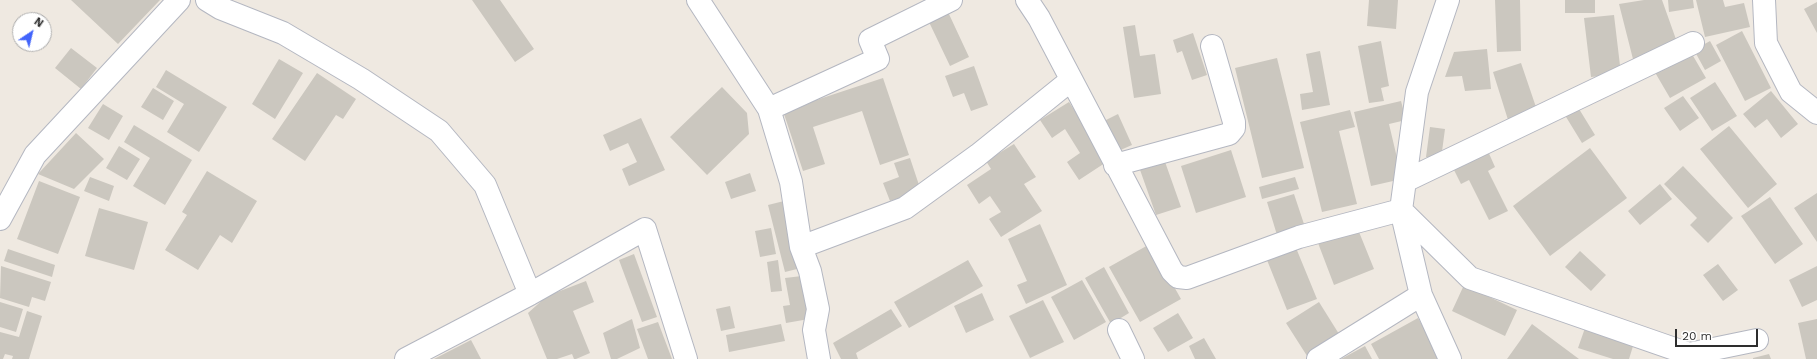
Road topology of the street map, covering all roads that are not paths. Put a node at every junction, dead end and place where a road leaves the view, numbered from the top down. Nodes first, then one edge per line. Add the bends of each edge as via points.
1 (179, 0) edge
2 (207, 0) edge
3 (698, 0) edge
4 (951, 0) edge
5 (1027, 0) edge
6 (1448, 0) edge
7 (1764, 0) edge
8 (1693, 43) dead end
9 (1212, 46) dead end
10 (1071, 80) junction
11 (769, 109) junction
12 (1817, 113) edge
13 (1115, 165) junction
14 (1405, 181) junction
15 (1401, 210) junction
16 (0, 219) edge
17 (801, 247) junction
18 (530, 294) junction
19 (1421, 295) junction
20 (1119, 330) dead end
21 (1757, 340) dead end
22 (406, 359) edge
23 (686, 359) edge
24 (819, 359) edge
25 (1133, 359) edge
26 (1318, 359) edge
27 (1450, 359) edge

1 - 16 street via 35,155
2 - 18 street via 220,8 283,33 361,79 439,131 485,185
3 - 11 street
4 - 11 street via 870,40 878,59
5 - 10 street
6 - 14 street via 1417,92
7 - 12 street via 1766,43 1790,92
8 - 14 street
9 - 13 street via 1234,128 1229,134
10 - 13 street
10 - 17 street via 978,155 905,208
11 - 17 street via 791,182
13 - 15 street via 1178,277 1186,278 1299,237
14 - 15 street
15 - 19 street
15 - 21 street via 1470,278 1689,354
17 - 24 street via 810,271 818,309 814,330
18 - 22 street
18 - 23 street via 645,229
19 - 26 street
19 - 27 street
20 - 25 street

